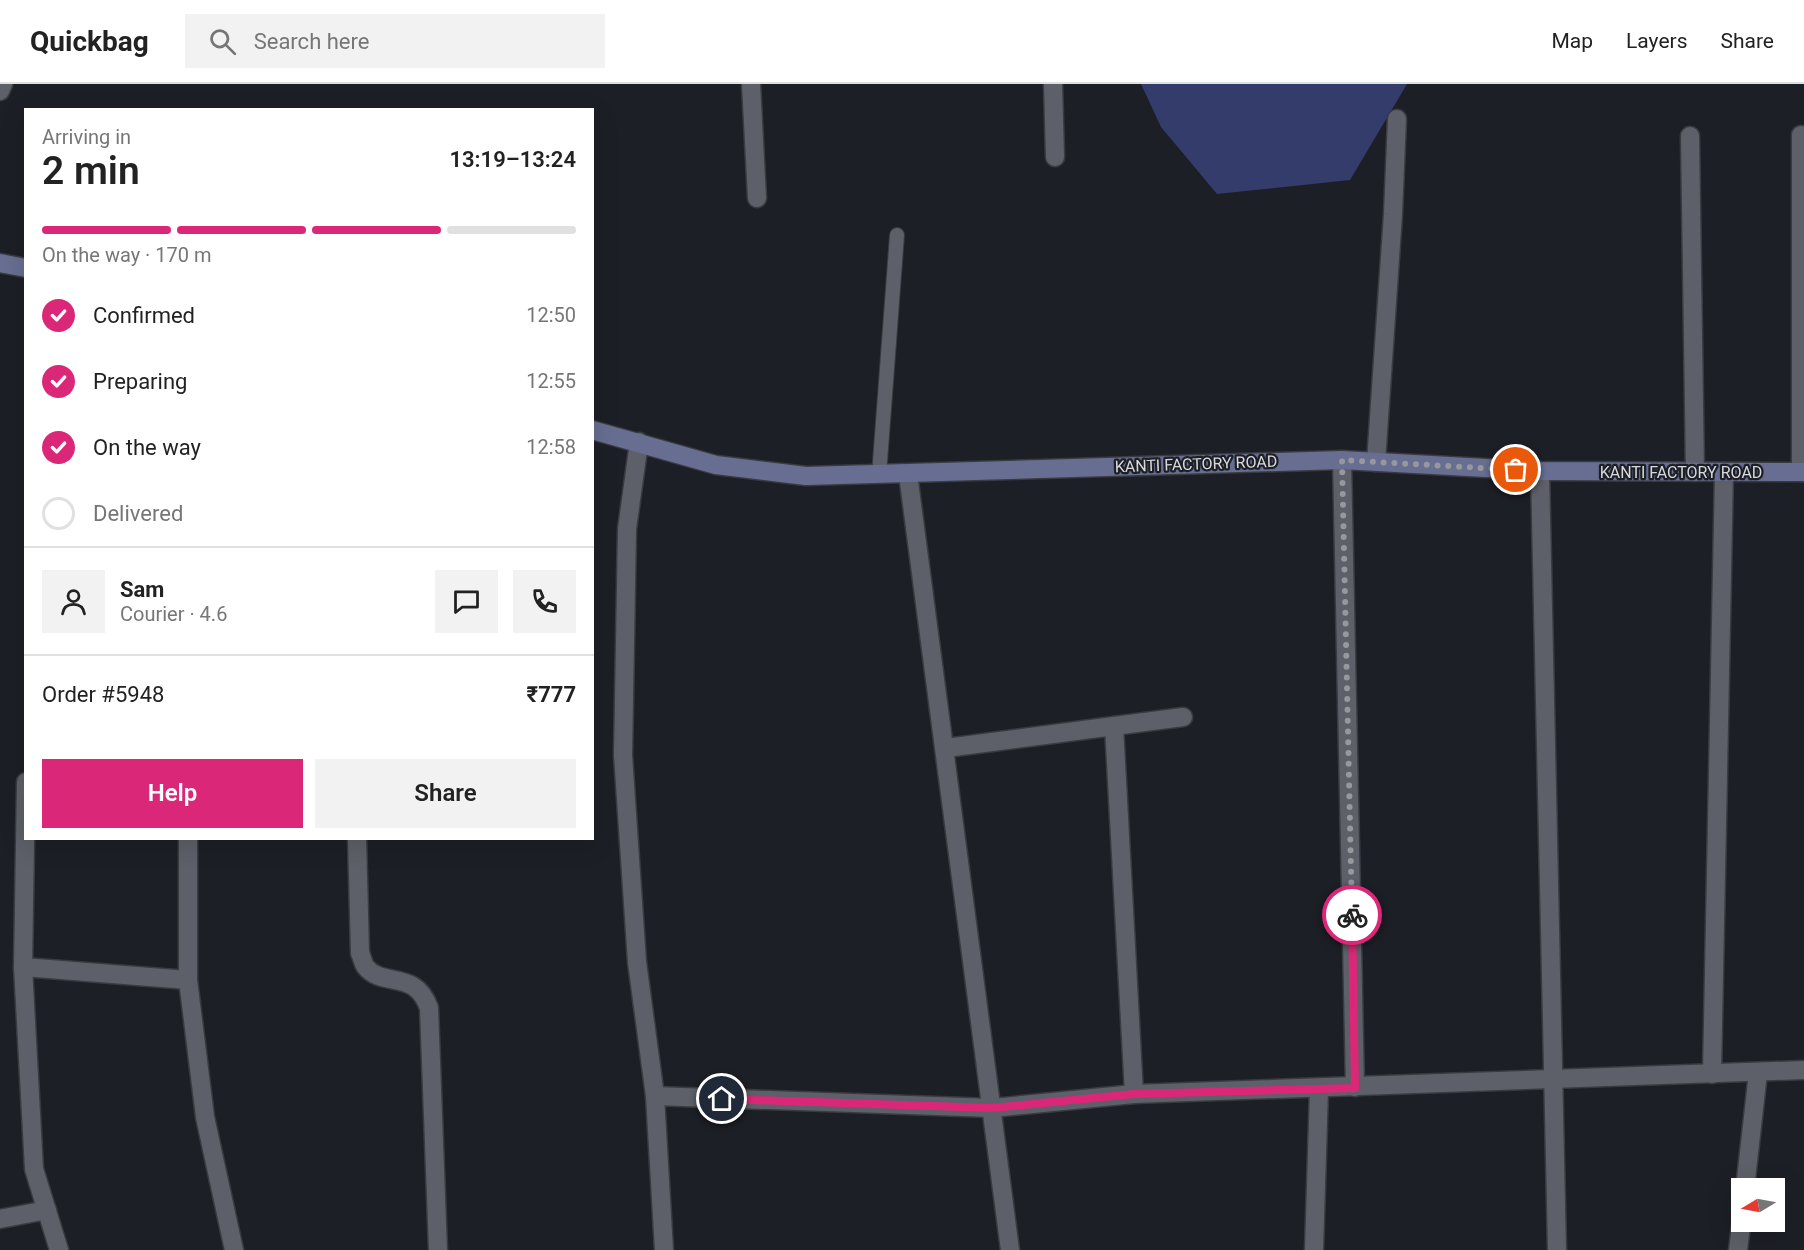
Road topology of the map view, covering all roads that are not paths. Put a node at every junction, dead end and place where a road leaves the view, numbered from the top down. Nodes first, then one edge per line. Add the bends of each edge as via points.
1 (3, 84) edge
2 (751, 84) edge
3 (1053, 84) edge
4 (0, 91) edge
5 (1397, 119) dead end
6 (1801, 135) dead end
7 (1690, 136) dead end
8 (1055, 158) dead end
9 (757, 198) dead end
10 (897, 235) dead end
11 (0, 263) edge
12 (24, 267) edge
13 (594, 431) edge
14 (639, 442) junction
15 (1342, 460) junction
16 (1376, 462) junction
17 (1540, 471) junction
18 (1695, 472) junction
19 (1724, 472) junction
20 (1802, 472) edge
21 (908, 474) junction
22 (879, 475) junction
23 (1183, 717) dead end
24 (1114, 726) junction
25 (946, 748) junction
26 (25, 840) edge
27 (188, 840) edge
28 (357, 840) edge
29 (22, 967) junction
30 (188, 980) junction
31 (1804, 1070) edge
32 (1758, 1073) junction
33 (1712, 1074) junction
34 (1554, 1079) junction
35 (1355, 1088) junction
36 (1319, 1089) junction
37 (1134, 1094) junction
38 (655, 1096) junction
39 (992, 1108) junction
40 (1746, 1178) edge
41 (47, 1210) junction
42 (0, 1219) edge
43 (1740, 1232) edge
44 (59, 1250) edge
45 (234, 1250) edge
46 (438, 1250) edge
47 (664, 1250) edge
48 (1010, 1250) edge
49 (1314, 1250) edge
50 (1557, 1250) edge
51 (1738, 1250) edge

1 - 4 street
2 - 9 street
3 - 8 street
5 - 16 street
6 - 20 street
7 - 18 street
10 - 22 lane
11 - 12 street
13 - 14 street, KANTI FACTORY ROAD
14 - 22 street, KANTI FACTORY ROAD via 716,465 806,476
14 - 38 street via 627,529 623,755 637,962
15 - 16 street, KANTI FACTORY ROAD
15 - 21 street, KANTI FACTORY ROAD
15 - 35 street
16 - 17 street, KANTI FACTORY ROAD
17 - 18 street, KANTI FACTORY ROAD
17 - 34 street
18 - 19 street, KANTI FACTORY ROAD
19 - 20 street, KANTI FACTORY ROAD
19 - 33 street
21 - 22 street, KANTI FACTORY ROAD
21 - 25 street
23 - 24 street
24 - 25 street
24 - 37 street
25 - 39 street
26 - 29 street
27 - 30 street
28 - 46 street via 360,953 365,967 416,987 424,994 429,1008
29 - 30 street
29 - 41 street via 34,1169
30 - 45 street via 205,1117
31 - 32 street
32 - 33 street
32 - 40 street
33 - 34 street
34 - 35 street
34 - 50 street
35 - 36 street
36 - 37 street
36 - 49 street
37 - 39 street
38 - 39 street
38 - 47 street
39 - 48 street
41 - 42 street
41 - 44 street
43 - 51 street

